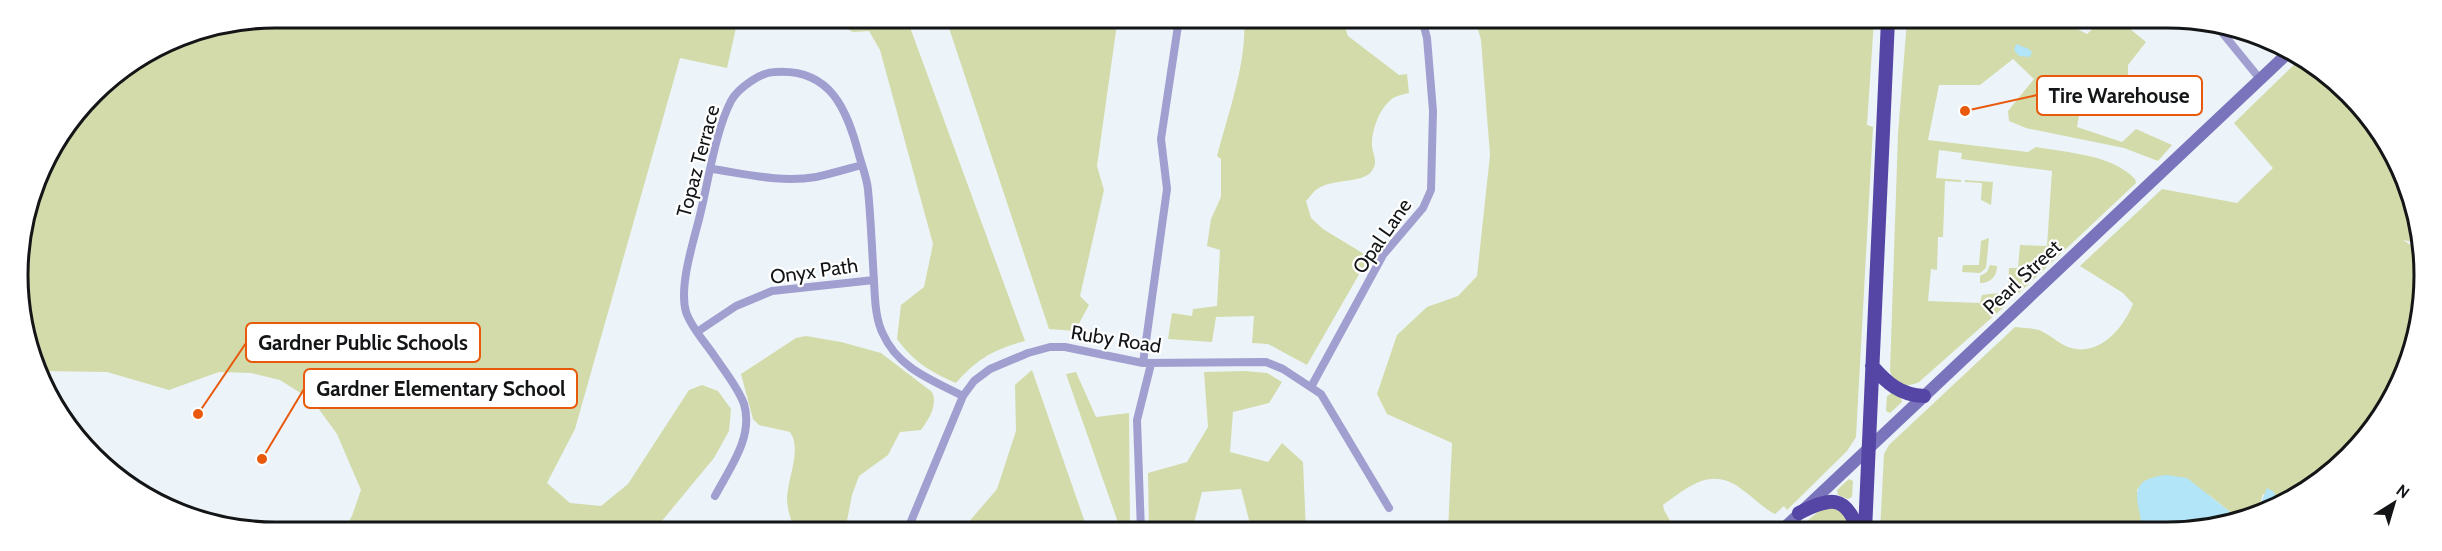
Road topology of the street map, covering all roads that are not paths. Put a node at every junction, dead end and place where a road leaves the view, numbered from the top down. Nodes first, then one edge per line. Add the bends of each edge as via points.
1 (1178, 28) edge
2 (1424, 28) edge
3 (1888, 28) edge
4 (2225, 36) edge
5 (2283, 58) edge
6 (2260, 79) junction
7 (862, 165) junction
8 (711, 169) junction
9 (874, 280) junction
10 (697, 332) junction
11 (1147, 364) junction
12 (1872, 366) junction
13 (1311, 387) junction
14 (963, 396) junction
15 (1924, 396) junction
16 (1869, 447) junction
17 (715, 496) dead end
18 (1389, 508) dead end
19 (1799, 513) junction
20 (911, 522) edge
21 (1141, 522) edge
22 (1790, 522) edge
23 (1854, 522) edge
24 (1865, 522) edge

1 - 11 street via 1161,139 1167,189
2 - 13 street, Opal Lane via 1433,111 1431,190 1423,208 1383,255
3 - 12 highway
4 - 6 street
5 - 6 main road, Pearl Street
6 - 15 main road, Pearl Street
7 - 8 street via 797,179
7 - 8 street, Topaz Terrace via 840,101 819,81 774,71 732,98 719,131
7 - 9 street, Topaz Terrace via 868,187
8 - 10 street, Topaz Terrace via 685,284 686,311
9 - 10 street, Onyx Path via 772,291 736,306
9 - 14 street, Topaz Terrace via 882,333 895,354 922,375
10 - 17 street, Topaz Terrace via 744,404 746,431 741,447
11 - 13 street, Ruby Road via 1266,362
11 - 14 street, Ruby Road via 1050,347 990,369
11 - 21 street via 1137,420
12 - 15 highway via 1891,387
12 - 16 highway
13 - 18 street, Ruby Road via 1327,402
14 - 20 street, Ruby Road
15 - 16 main road, Pearl Street
16 - 19 main road, Pearl Street
16 - 24 highway
19 - 22 main road, Pearl Street
19 - 23 highway via 1819,503 1835,501 1849,510

